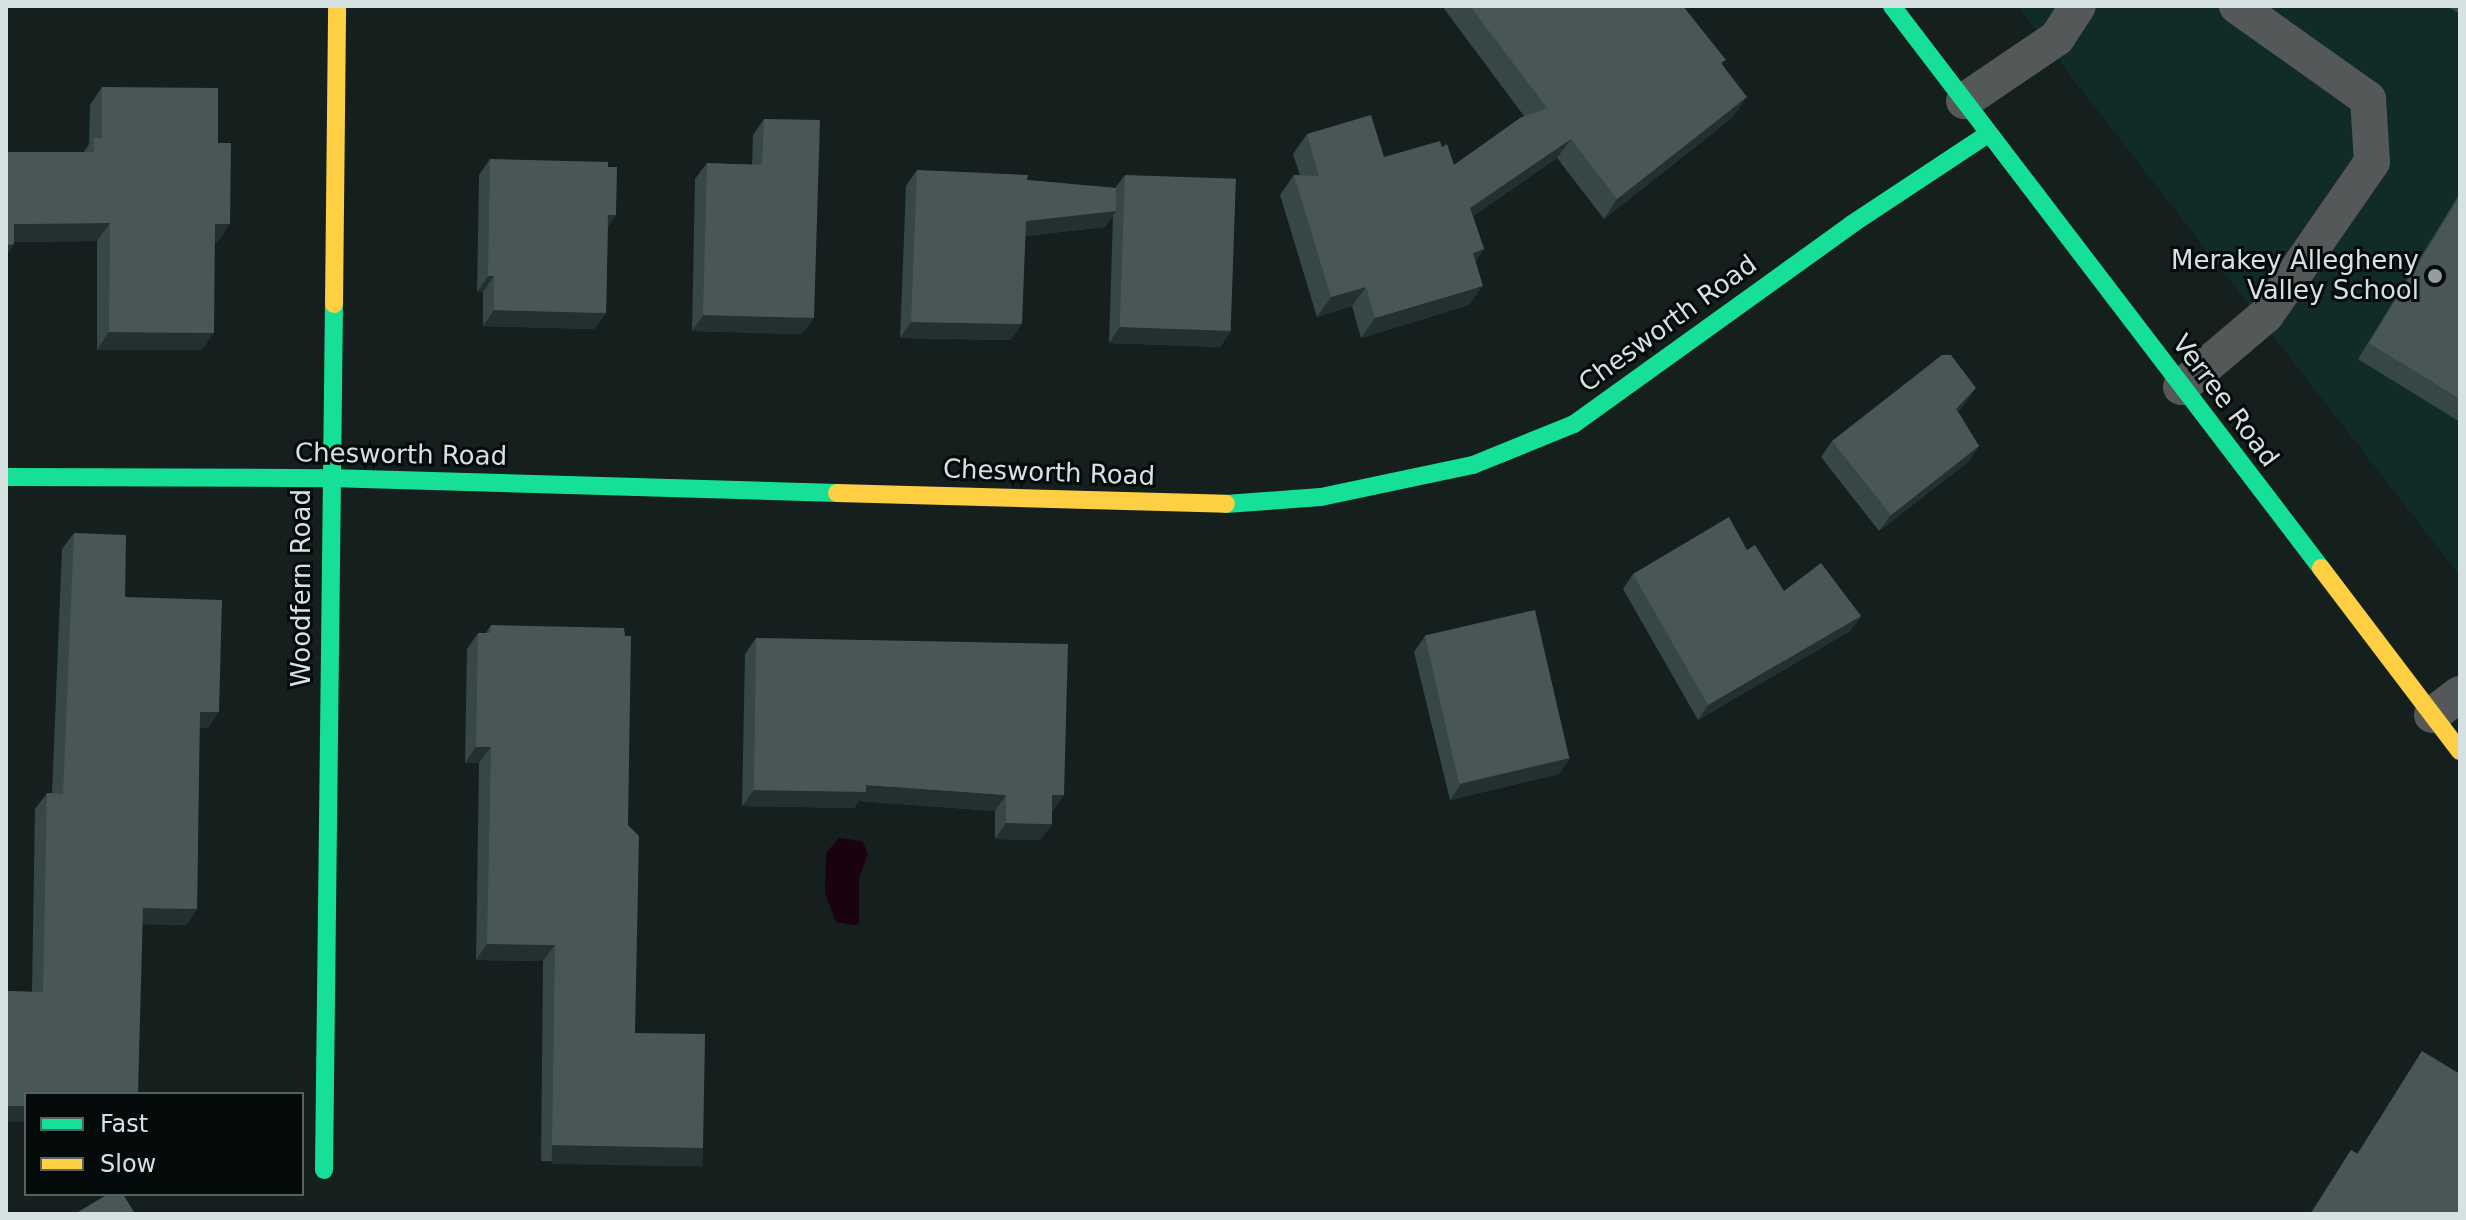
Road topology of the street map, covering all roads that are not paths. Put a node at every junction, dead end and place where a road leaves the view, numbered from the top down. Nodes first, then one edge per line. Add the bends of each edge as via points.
1 (337, 6) edge
2 (1892, 6) edge
3 (2078, 6) edge
4 (2237, 6) edge
5 (1964, 101) junction
6 (1988, 134) junction
7 (2181, 387) junction
8 (6, 477) edge
9 (329, 478) junction
10 (2446, 705) edge
11 (2460, 751) edge
12 (324, 1170) dead end

1 - 9 street, Woodfern Road
2 - 5 street, Verree Road
3 - 5 lane via 2057,38
4 - 7 lane via 2368,99 2372,162 2266,315
5 - 6 street, Verree Road
6 - 7 street, Verree Road
6 - 9 street, Chesworth Road via 1852,224 1586,416 1520,447 1440,474 1321,497 1229,504
7 - 10 street, Verree Road
8 - 9 street, Chesworth Road
9 - 12 street, Woodfern Road
10 - 11 street, Verree Road

